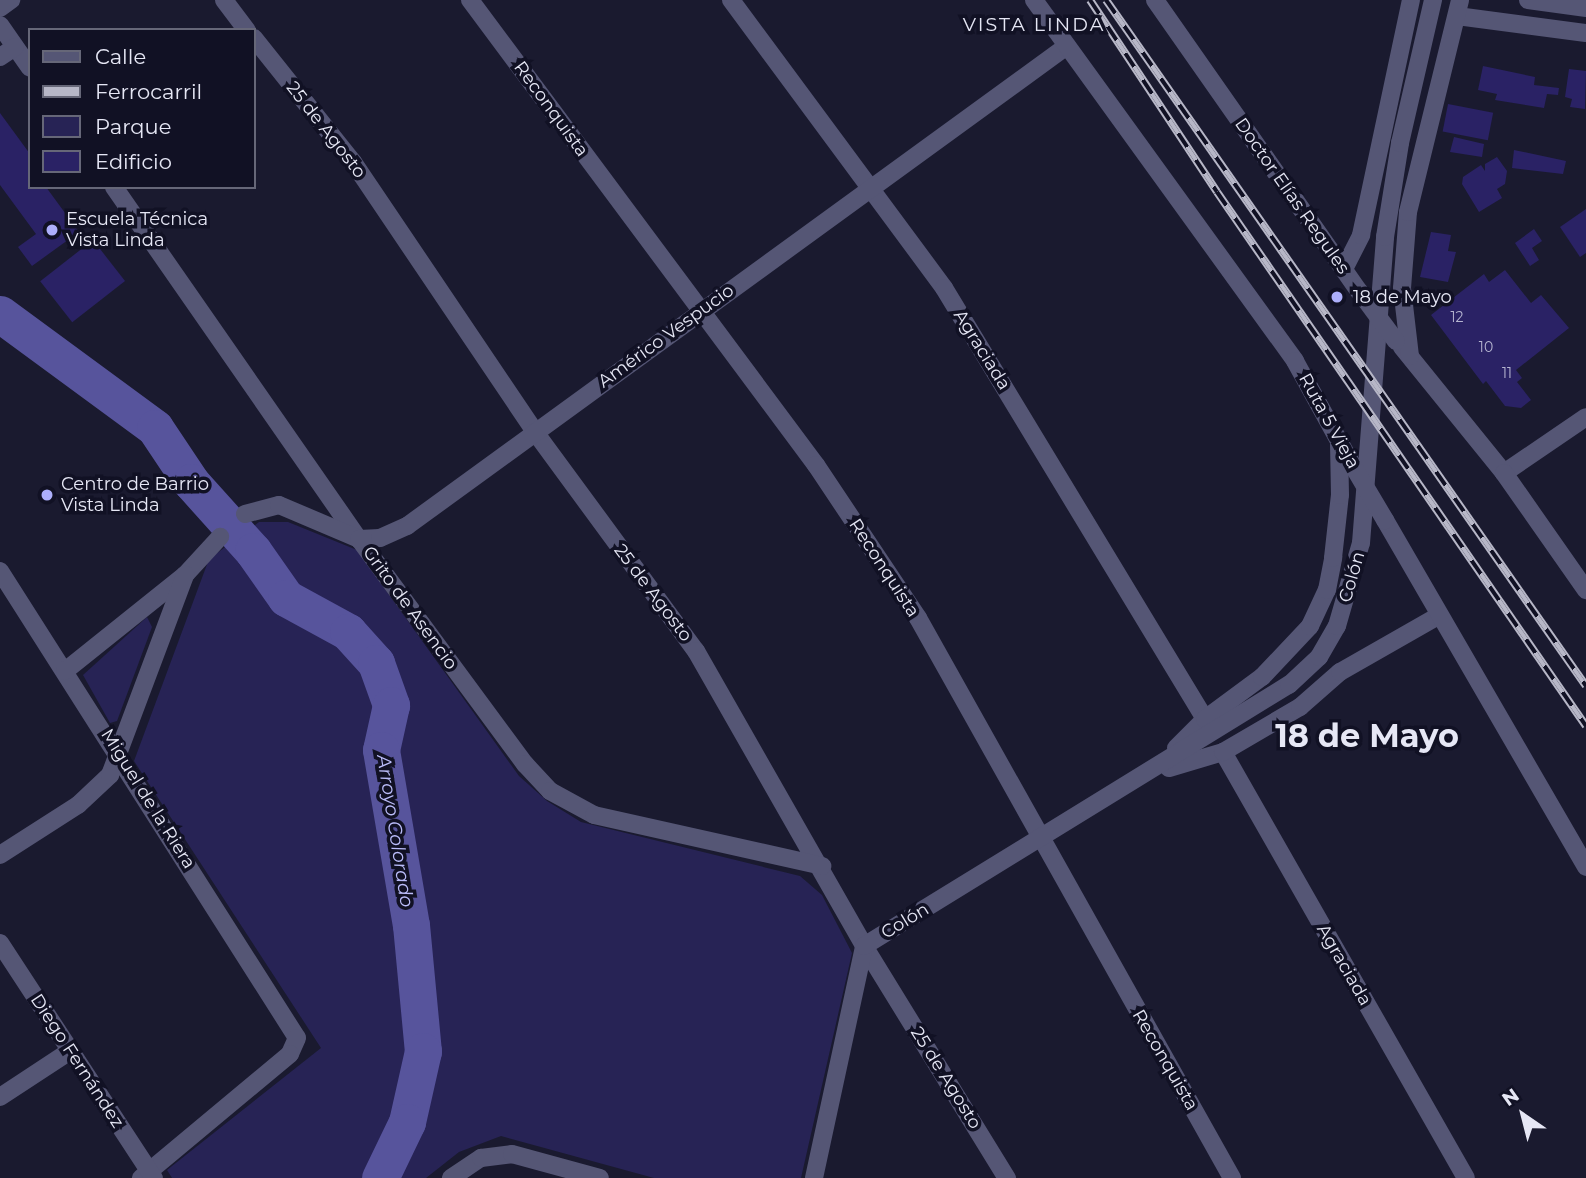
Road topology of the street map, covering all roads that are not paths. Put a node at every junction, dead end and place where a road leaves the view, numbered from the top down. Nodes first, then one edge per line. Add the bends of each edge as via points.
1 (11, 0) edge
2 (224, 0) edge
3 (470, 0) edge
4 (731, 0) edge
5 (1034, 0) edge
6 (1155, 0) edge
7 (1411, 0) edge
8 (1433, 0) edge
9 (1528, 0) edge
10 (0, 8) edge
11 (1458, 8) edge
12 (1586, 8) edge
13 (0, 25) edge
14 (245, 28) edge
15 (1586, 33) edge
16 (256, 41) edge
17 (1068, 46) junction
18 (8, 52) edge
19 (28, 67) edge
20 (869, 187) junction
21 (115, 189) edge
22 (1344, 269) junction
23 (700, 311) junction
24 (1410, 356) junction
25 (1586, 417) edge
26 (535, 432) junction
27 (1339, 442) junction
28 (1504, 473) junction
29 (245, 514) dead end
30 (220, 537) dead end
31 (359, 539) junction
32 (0, 571) edge
33 (185, 575) junction
34 (1586, 590) edge
35 (1438, 615) junction
36 (65, 671) junction
37 (1205, 719) junction
38 (118, 750) junction
39 (1223, 752) junction
40 (1149, 774) junction
41 (1040, 841) junction
42 (0, 855) edge
43 (822, 866) junction
44 (1586, 867) edge
45 (0, 943) edge
46 (864, 946) junction
47 (70, 1051) junction
48 (0, 1097) edge
49 (148, 1175) edge
50 (458, 1176) edge
51 (600, 1178) edge
52 (814, 1178) edge
53 (1007, 1178) edge
54 (1232, 1178) edge
55 (1466, 1178) edge

1 - 10 street
2 - 14 street
3 - 23 street, Reconquista
4 - 20 street, Agraciada
5 - 17 street, Ruta 5 Vieja
6 - 22 street, Doctor Elías Regules
7 - 22 street via 1360,235
8 - 40 street, Colón via 1400,143 1385,237 1361,543 1341,614 1318,657 1289,685
9 - 12 street
11 - 15 street
11 - 24 street via 1408,212 1402,288
13 - 18 street
16 - 26 street, 25 de Agosto via 353,162
17 - 20 street, Américo Vespucio
17 - 27 street, Ruta 5 Vieja via 1295,361
18 - 19 street
20 - 23 street, Américo Vespucio
20 - 37 street, Agraciada via 943,288
21 - 31 street, Grito de Asencio
22 - 24 street, Doctor Elías Regules, bridge
23 - 26 street, Américo Vespucio
23 - 41 street, Reconquista via 816,465 918,618
24 - 28 street, Doctor Elías Regules
25 - 28 street
26 - 31 street, Américo Vespucio via 407,526 380,538
26 - 43 street, 25 de Agosto via 696,651
27 - 35 street, Ruta 5 Vieja, bridge
27 - 37 street, Colón via 1340,495 1333,558 1327,590 1310,626 1262,677
28 - 34 street, Doctor Elías Regules
29 - 31 street via 279,505
30 - 33 street
31 - 43 street, Grito de Asencio via 524,764 550,791 594,815
32 - 36 street, Miguel de la Riera
33 - 36 street
33 - 38 street
35 - 39 street, Colón via 1340,672 1300,707
35 - 44 street, Ruta 5 Vieja
36 - 38 street, Miguel de la Riera
37 - 40 street, Colón
38 - 42 street via 110,775 97,788
38 - 49 street, Miguel de la Riera via 297,1038 290,1054
39 - 40 street, Colón
39 - 55 street, Agraciada
40 - 41 street, Colón
41 - 46 street, Colón
41 - 54 street, Reconquista
43 - 46 street, 25 de Agosto
45 - 47 street, Diego Fernández
46 - 52 street, Colón
46 - 53 street, 25 de Agosto
47 - 48 street
47 - 49 street, Diego Fernández
50 - 51 street via 481,1158 512,1154

